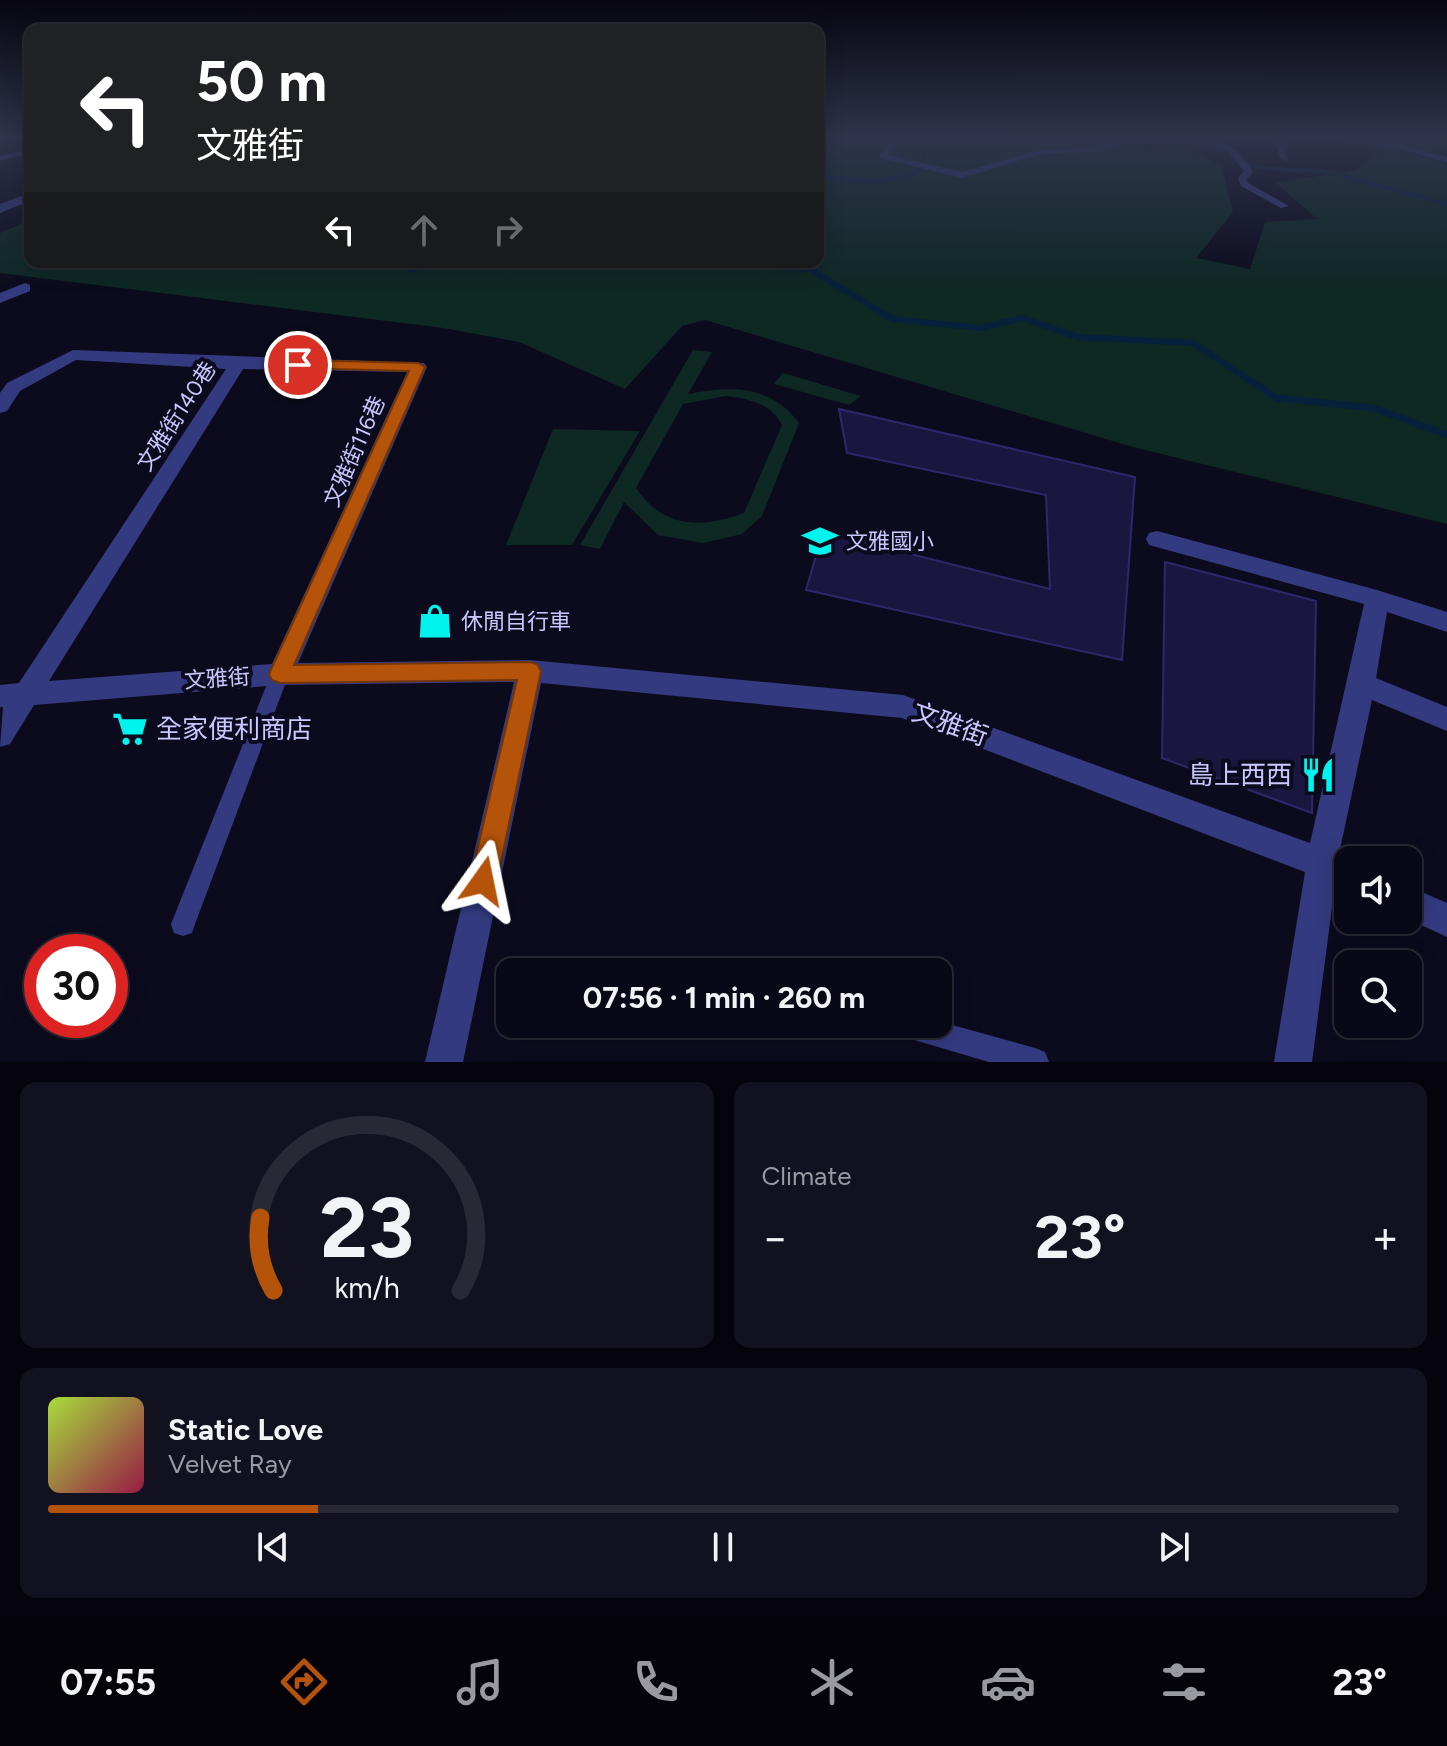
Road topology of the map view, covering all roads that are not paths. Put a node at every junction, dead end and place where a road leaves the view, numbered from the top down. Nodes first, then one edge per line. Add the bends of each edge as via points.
1 (1249, 187) edge
2 (24, 199) edge
3 (1284, 206) dead end
4 (0, 209) edge
5 (25, 288) dead end
6 (0, 298) edge
7 (238, 364) junction
8 (0, 407) edge
9 (1157, 539) dead end
10 (1377, 599) junction
11 (1447, 622) edge
12 (530, 671) junction
13 (280, 674) junction
14 (1362, 684) junction
15 (28, 691) junction
16 (0, 696) edge
17 (1447, 719) edge
18 (0, 735) edge
19 (1338, 846) edge
20 (1334, 867) edge
21 (1334, 872) edge
22 (1422, 908) edge
23 (1447, 920) edge
24 (183, 924) dead end
25 (952, 1038) edge
26 (444, 1062) edge
27 (1035, 1062) edge
28 (1293, 1062) edge

1 - 3 lane
2 - 4 street
5 - 6 street
7 - 8 street, 文雅街140巷 via 73,355 13,387
7 - 13 street, 文雅街116巷 via 418,367
7 - 15 street, 文雅街140巷
9 - 10 street
10 - 11 street
10 - 14 street
12 - 13 street, 文雅街
12 - 20 street, 文雅街 via 903,707
12 - 26 street
13 - 15 street, 文雅街
13 - 24 lane
14 - 17 street
14 - 19 street
15 - 16 street, 文雅街
15 - 18 street, 文雅街140巷
21 - 28 street
22 - 23 street
25 - 27 lane

